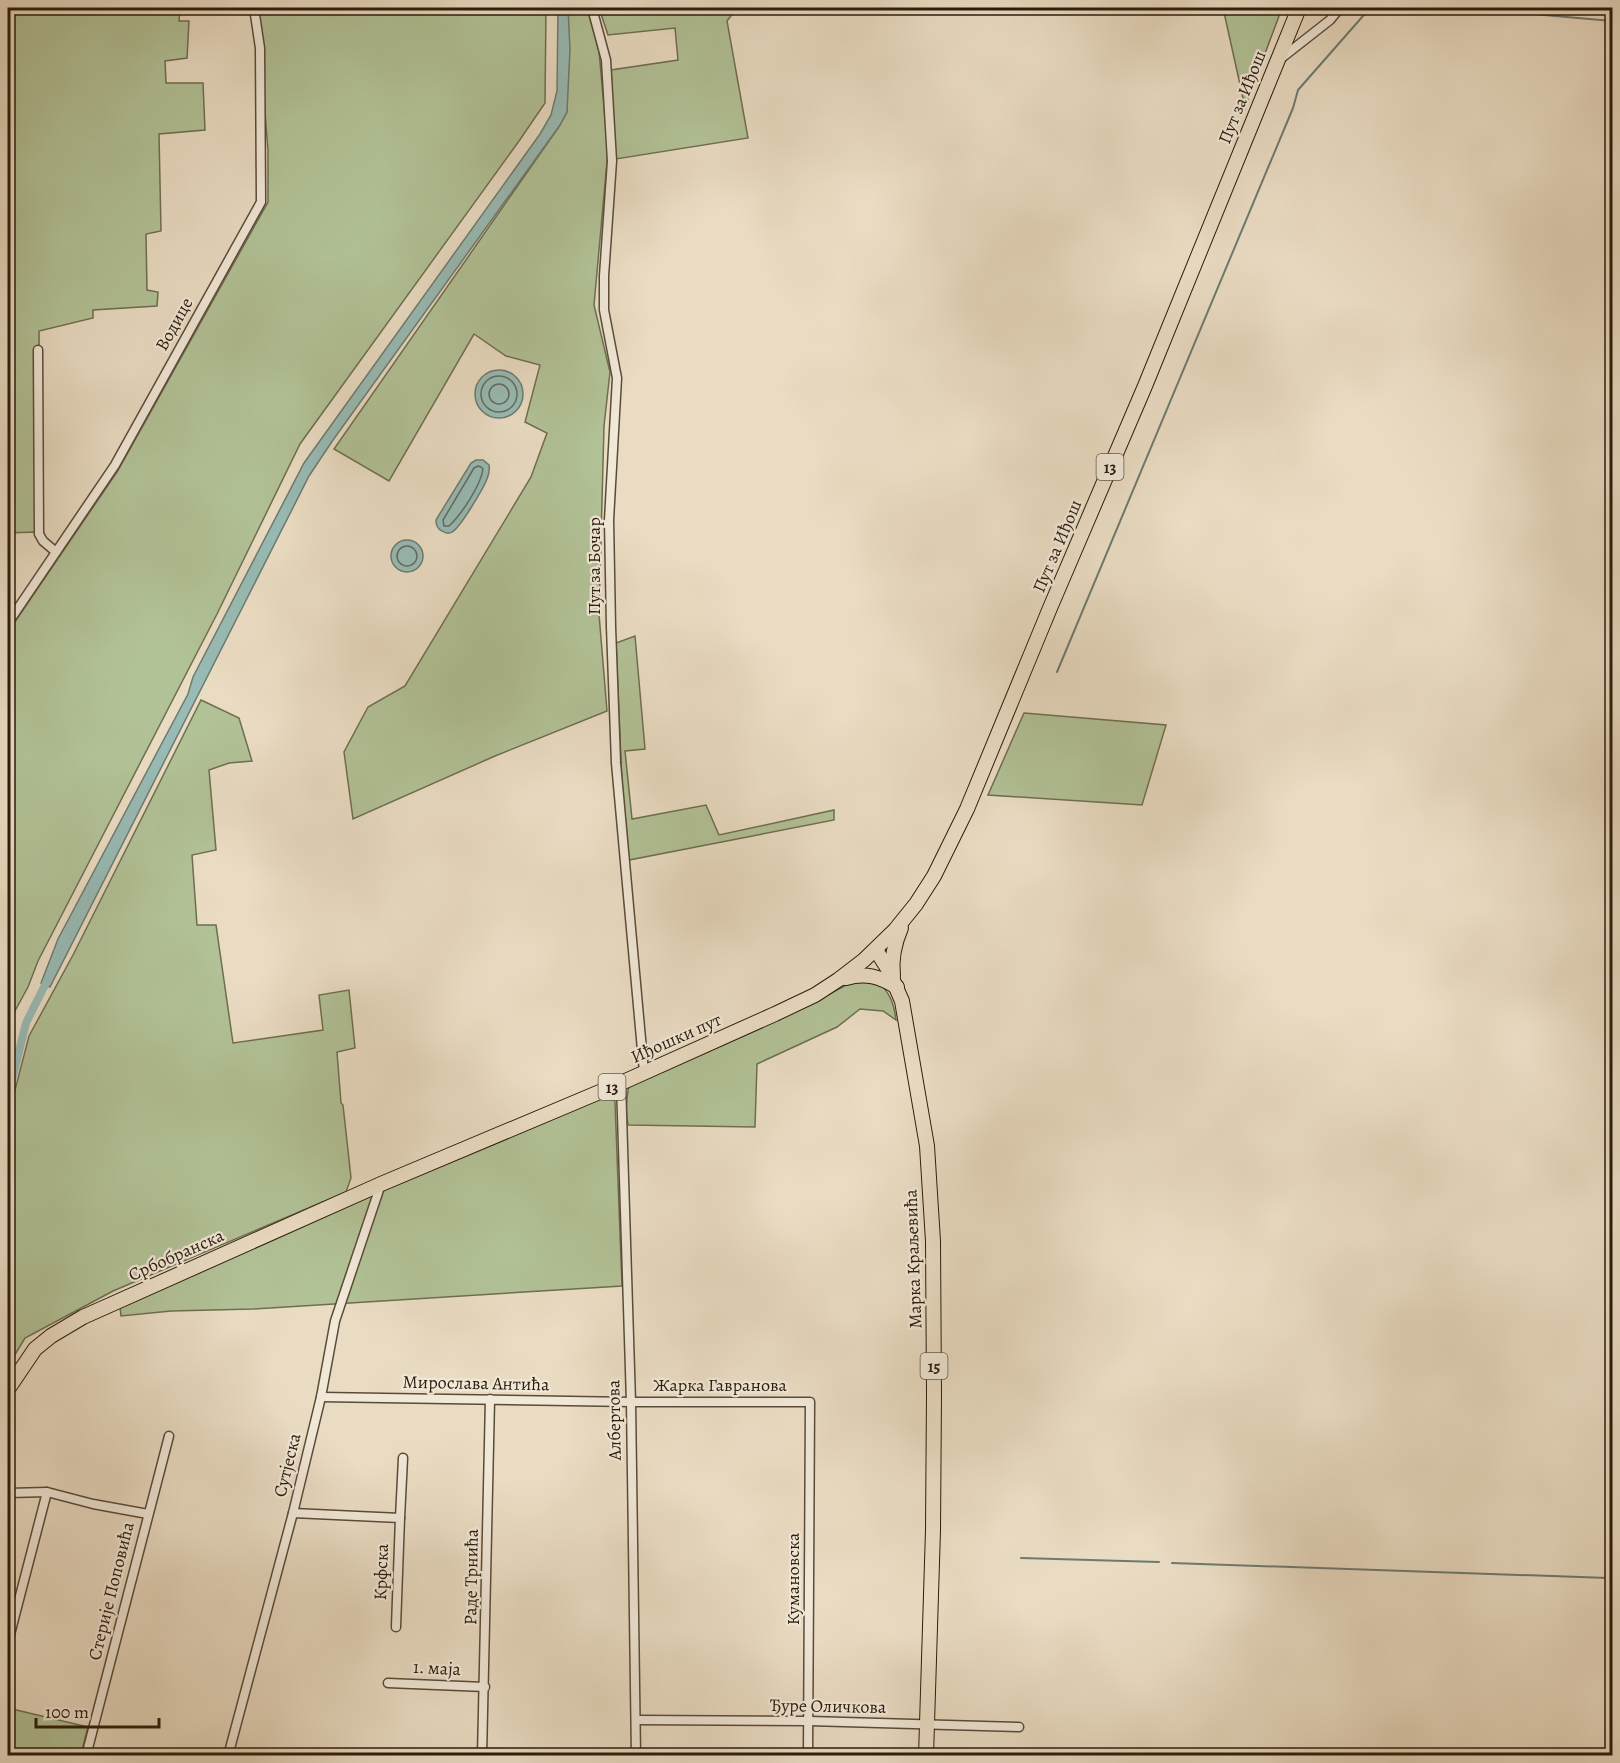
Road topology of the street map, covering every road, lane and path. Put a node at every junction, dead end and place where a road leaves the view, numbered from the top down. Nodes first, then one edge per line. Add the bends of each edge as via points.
1 (254, 8) edge
2 (592, 8) edge
3 (1299, 8) edge
4 (1340, 8) edge
5 (1591, 8) edge
6 (1612, 9) edge
7 (1276, 62) junction
8 (38, 350) dead end
9 (56, 552) junction
10 (8, 623) edge
11 (905, 919) junction
12 (876, 950) junction
13 (838, 980) junction
14 (896, 984) junction
15 (644, 1072) junction
16 (621, 1083) junction
17 (381, 1184) junction
18 (8, 1389) edge
19 (321, 1397) junction
20 (490, 1399) junction
21 (630, 1402) junction
22 (810, 1402) joint
23 (169, 1436) dead end
24 (403, 1458) dead end
25 (47, 1492) junction
26 (8, 1493) edge
27 (292, 1513) junction
28 (148, 1514) junction
29 (399, 1518) junction
30 (396, 1627) dead end
31 (8, 1642) edge
32 (388, 1683) dead end
33 (485, 1687) junction
34 (636, 1720) junction
35 (809, 1721) junction
36 (926, 1725) junction
37 (1019, 1727) dead end
38 (86, 1755) edge
39 (228, 1755) edge
40 (482, 1755) edge
41 (636, 1755) edge
42 (808, 1755) edge
43 (926, 1755) edge

1 - 9 street, Водице via 260,48 261,202 115,465
2 - 15 street, Пут за Бочар via 606,60 612,161 604,310 617,378 609,520 616,763
3 - 7 main road, Пут за Иђош / 13
4 - 7 street
5 - 6 street
7 - 11 main road, Пут за Иђош / 13 via 967,809 934,876
8 - 9 street via 39,534
9 - 10 street, Водице
11 - 12 main road, Пут за Иђош / 13
11 - 14 main road via 892,959
12 - 13 main road, Иђошки пут / 13
12 - 14 main road, Марка Краљевића / 15
13 - 14 main road via 874,975
13 - 15 main road, Иђошки пут / 13 via 815,995
14 - 36 main road, Марка Краљевића / 15 via 905,1014 927,1146 933,1241 933,1507
15 - 16 main road, Иђошки пут / 13
16 - 17 main road, Иђошки пут / 13
16 - 21 street, Албертова
17 - 18 main road, Србобранска / 13 via 83,1317 35,1349
17 - 19 street, Сутјеска via 335,1321
19 - 20 street, Мирослава Антића
19 - 27 street, Сутјеска
20 - 21 street, Мирослава Антића
20 - 33 street, Раде Трнића
21 - 22 street, Жарка Гавранова
21 - 34 street, Албертова
22 - 35 street, Кумановска
23 - 28 street, Стерије Поповића
24 - 29 street, Крфска
25 - 26 street
25 - 28 street
25 - 31 street
27 - 29 street, Крфска
27 - 39 street, Сутјеска
28 - 38 street, Стерије Поповића
29 - 30 street, Крфска
32 - 33 street, 1. маја
33 - 40 street, Раде Трнића
34 - 35 street, Ђуре Оличкова
34 - 41 street, Албертова
35 - 36 street, Ђуре Оличкова
35 - 42 street, Кумановска
36 - 37 street, Ђуре Оличкова
36 - 43 main road, Марка Краљевића / 15

